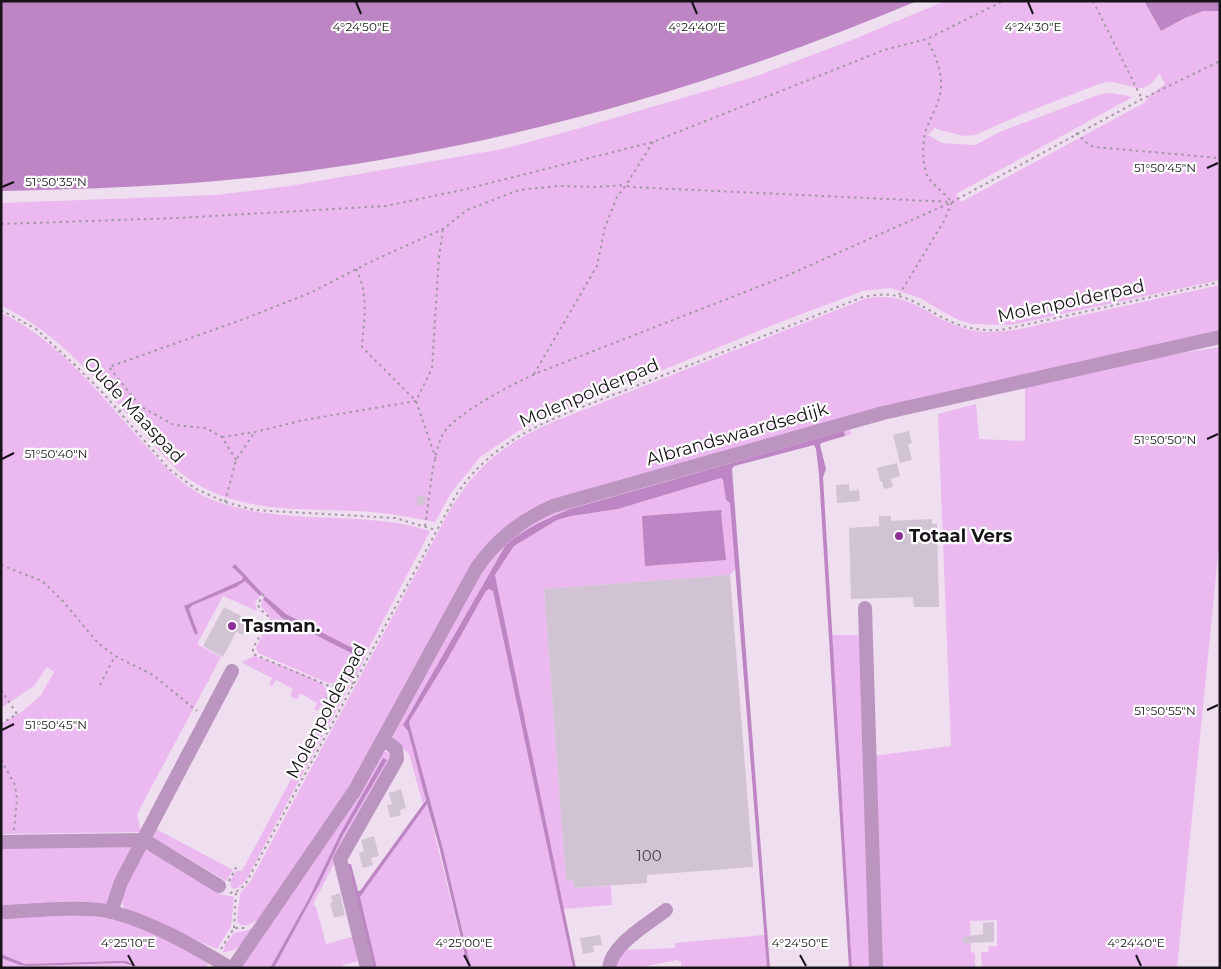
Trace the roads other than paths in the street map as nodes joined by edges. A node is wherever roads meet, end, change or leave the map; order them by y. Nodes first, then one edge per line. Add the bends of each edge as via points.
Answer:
1 (1220, 337) edge
2 (864, 608) dead end
3 (232, 671) dead end
4 (383, 739) junction
5 (144, 840) junction
6 (7, 842) edge
7 (226, 888) road end
8 (666, 910) dead end
9 (1, 912) edge
10 (111, 912) junction
11 (366, 964) dead end
12 (231, 968) edge
13 (609, 968) edge
14 (876, 968) edge

1 - 4 street, Albrandswaardsedijk via 883,413 540,512 508,532 484,558
2 - 14 street
3 - 5 street
4 - 11 street via 396,749 397,759 340,859
4 - 12 street, Albrandswaardsedijk via 355,790
5 - 6 street
5 - 7 street
5 - 10 street via 121,882
8 - 13 street via 620,946
9 - 10 street, Albrandswaardsedijk
10 - 12 street, Albrandswaardsedijk via 167,933

